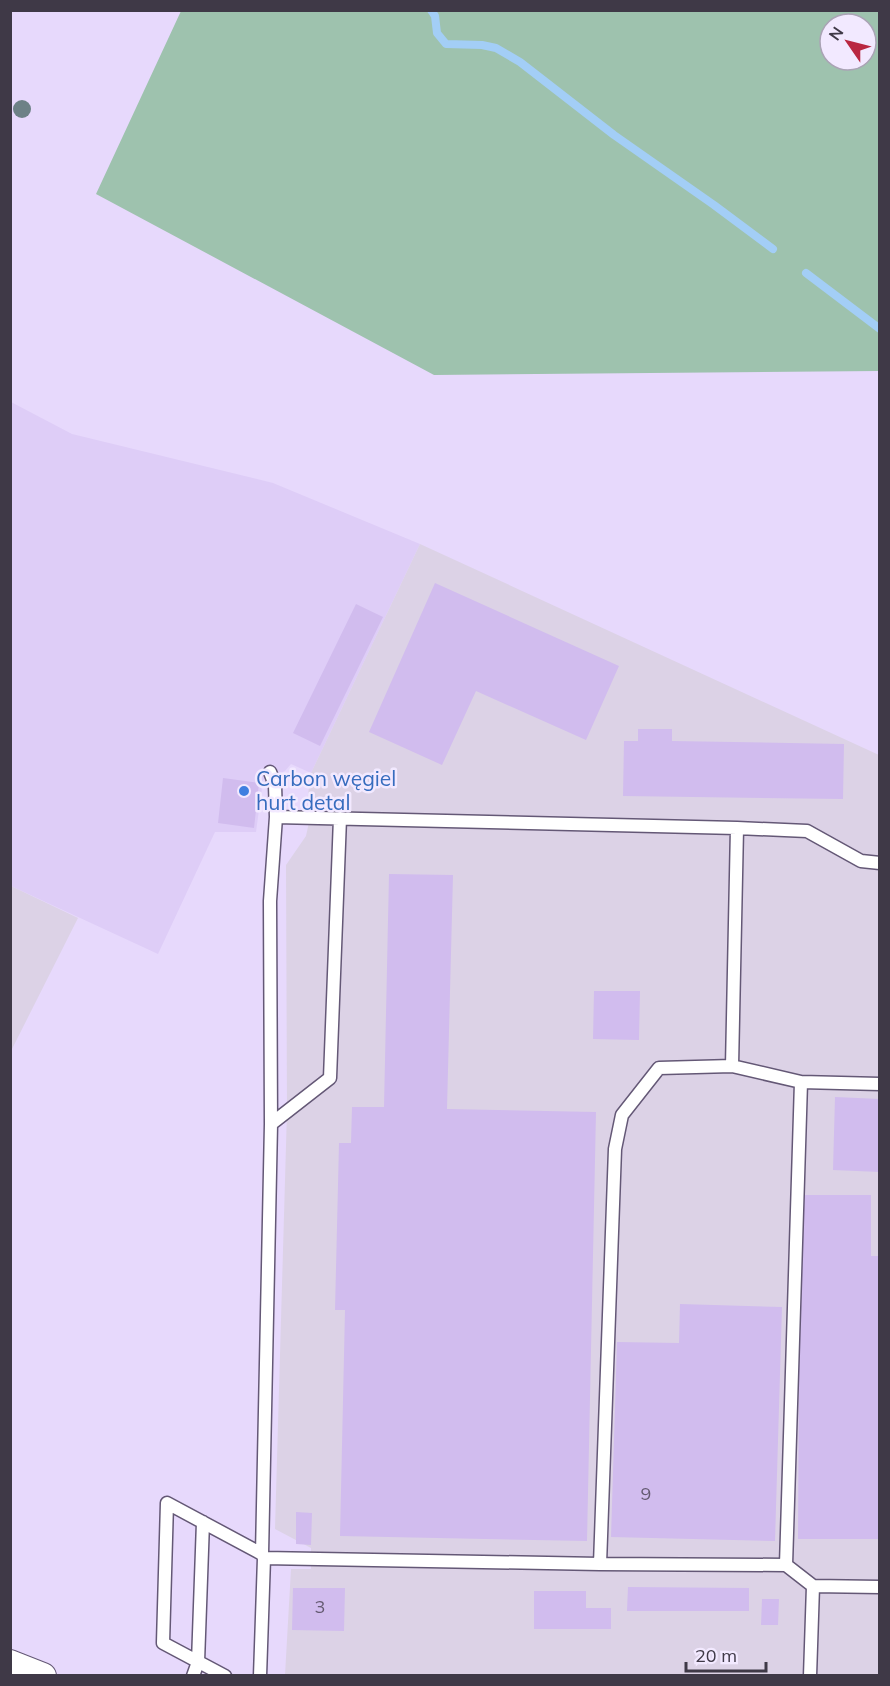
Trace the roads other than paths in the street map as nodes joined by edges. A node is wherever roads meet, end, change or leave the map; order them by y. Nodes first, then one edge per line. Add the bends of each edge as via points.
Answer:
1 (270, 772) dead end
2 (276, 817) junction
3 (340, 818) junction
4 (737, 828) junction
5 (879, 863) edge
6 (732, 1066) junction
7 (801, 1082) junction
8 (879, 1084) edge
9 (271, 1124) junction
10 (203, 1522) junction
11 (263, 1556) junction
12 (600, 1564) junction
13 (786, 1565) junction
14 (813, 1587) junction
15 (879, 1587) edge
16 (198, 1662) junction
17 (10, 1663) edge
18 (43, 1676) edge
19 (193, 1676) edge
20 (225, 1676) edge
21 (260, 1676) edge
22 (810, 1676) edge

1 - 2 lane via 275,785
2 - 3 lane
2 - 9 lane via 270,901
3 - 4 lane
3 - 9 lane via 330,1078
4 - 5 lane via 807,831 861,861
4 - 6 lane
6 - 7 lane
6 - 12 lane via 659,1068 622,1115 615,1149
7 - 8 lane
7 - 13 lane
9 - 11 lane
10 - 11 lane
10 - 16 lane
10 - 16 lane via 167,1503 163,1643
11 - 12 lane
11 - 21 lane
12 - 13 lane
13 - 14 lane
14 - 15 lane
14 - 22 lane
16 - 19 lane
16 - 20 lane
17 - 18 street

